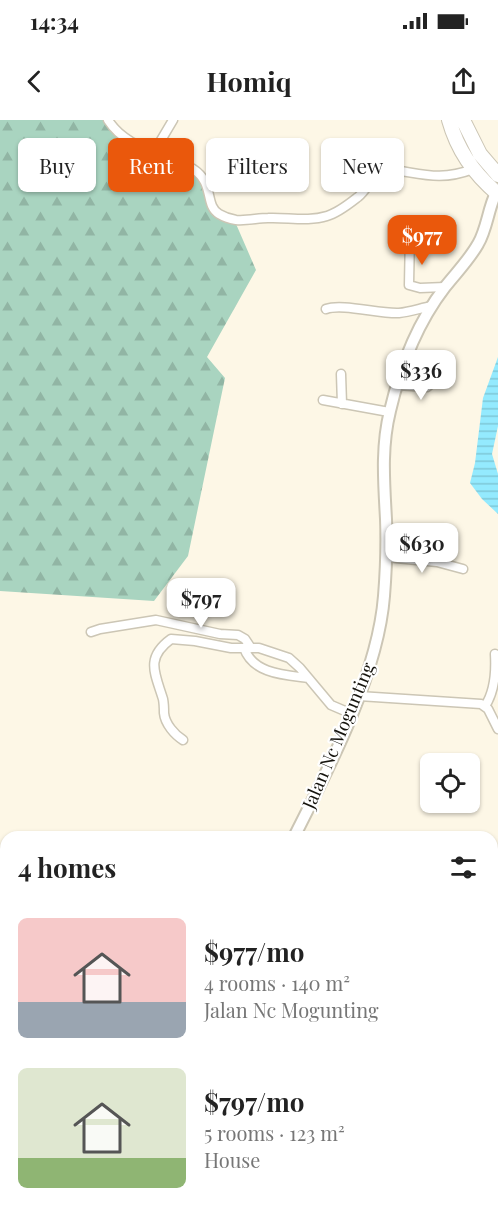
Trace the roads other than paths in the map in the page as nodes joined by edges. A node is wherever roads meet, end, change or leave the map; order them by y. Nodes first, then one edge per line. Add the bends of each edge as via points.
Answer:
1 (108, 120) edge
2 (173, 120) edge
3 (449, 120) edge
4 (463, 120) edge
5 (124, 138) edge
6 (162, 138) edge
7 (479, 165) junction
8 (498, 167) edge
9 (194, 170) edge
10 (498, 175) edge
11 (497, 194) edge
12 (410, 233) dead end
13 (445, 287) junction
14 (432, 306) junction
15 (326, 309) dead end
16 (405, 362) junction
17 (341, 374) dead end
18 (397, 386) junction
19 (323, 400) dead end
20 (342, 404) junction
21 (389, 412) junction
22 (386, 557) junction
23 (463, 569) dead end
24 (91, 632) dead end
25 (248, 648) junction
26 (495, 654) dead end
27 (308, 678) junction
28 (359, 696) junction
29 (485, 706) junction
30 (352, 714) junction
31 (498, 729) edge
32 (183, 740) dead end
33 (297, 831) edge

1 - 5 street
2 - 6 street
3 - 7 main road via 461,151
4 - 7 main road
7 - 8 street
7 - 9 street via 456,176 434,177 387,169 373,178 359,196 329,216 314,219 235,220 220,214 211,206 208,185
7 - 10 main road
7 - 11 main road
11 - 13 street, Jalan Nc Mogunting via 479,242
12 - 13 street via 409,285
13 - 14 street, Jalan Nc Mogunting
14 - 15 street via 399,313
14 - 16 street, Jalan Nc Mogunting
16 - 18 street, Jalan Nc Mogunting
16 - 18 street via 434,381 427,387
17 - 20 street
18 - 21 street, Jalan Nc Mogunting
19 - 20 street
20 - 21 street
21 - 22 street, Jalan Nc Mogunting via 383,456
22 - 23 street
22 - 28 street, Jalan Nc Mogunting via 382,612
24 - 25 street via 156,620 238,635 245,639
25 - 27 street via 289,658
25 - 27 street via 250,660 263,668
25 - 32 street via 171,639 159,649 153,666 164,717
26 - 29 street via 494,683
27 - 30 street via 331,705
28 - 29 street via 475,702
28 - 30 street, Jalan Nc Mogunting
29 - 31 street
30 - 33 street, Jalan Nc Mogunting

